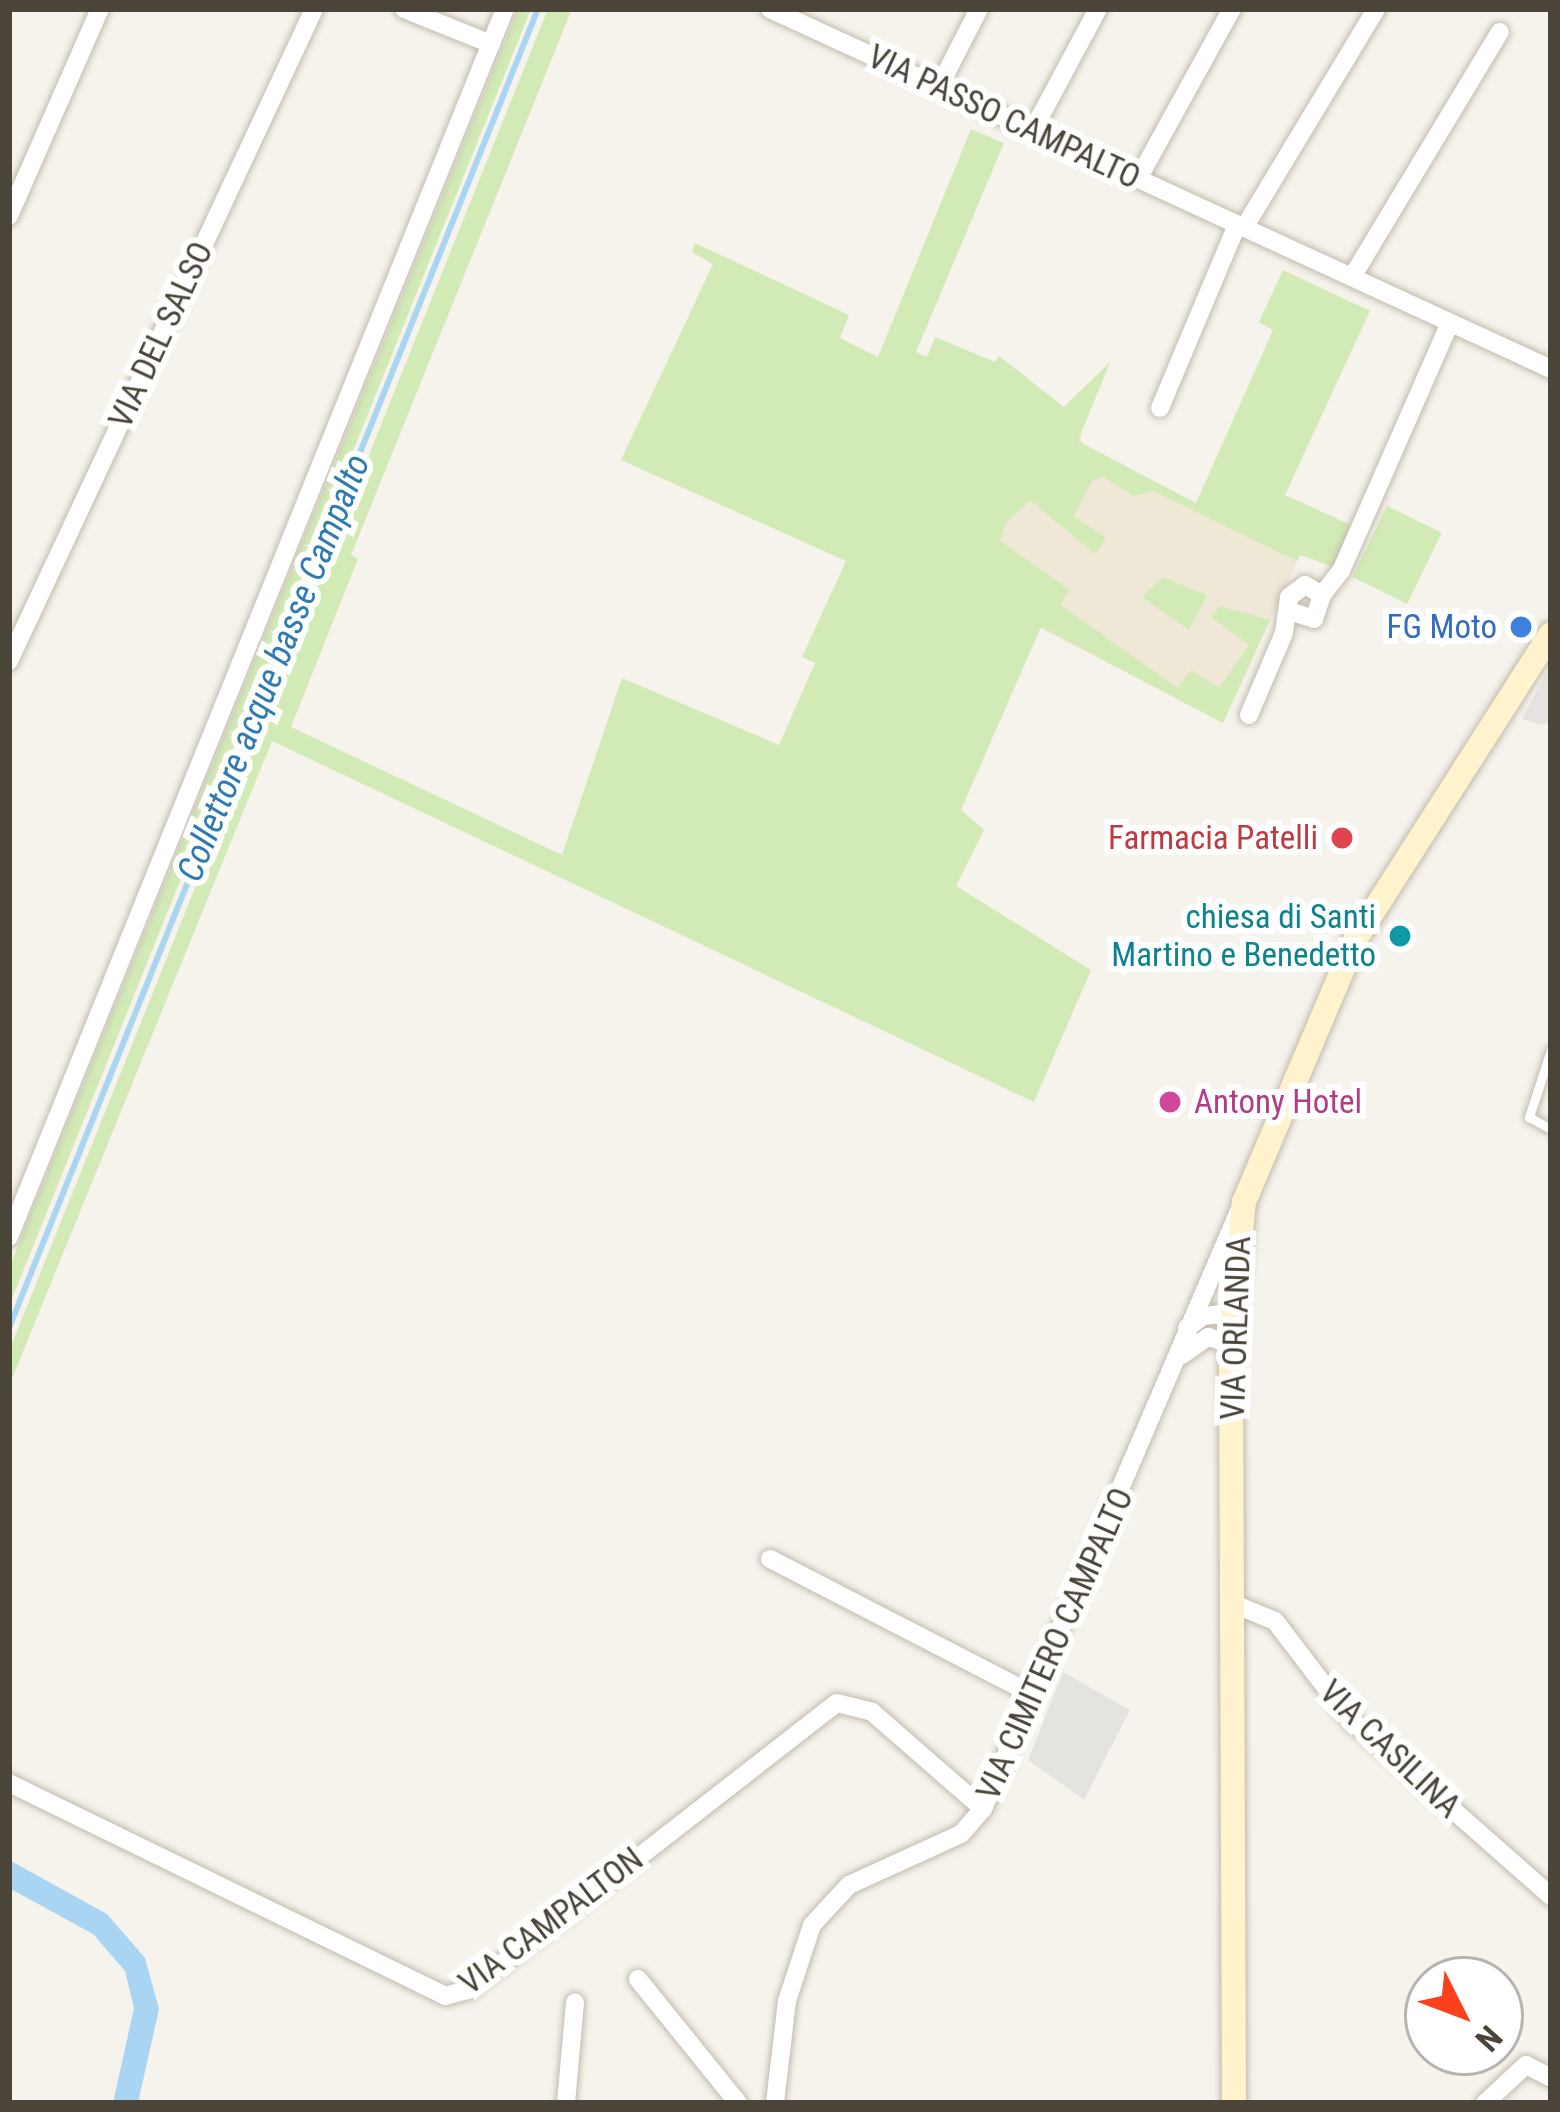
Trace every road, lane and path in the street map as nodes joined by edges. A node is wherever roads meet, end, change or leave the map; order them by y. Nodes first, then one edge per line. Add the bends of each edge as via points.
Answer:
1 (100, 9) edge
2 (314, 9) edge
3 (404, 9) edge
4 (505, 9) edge
5 (770, 9) edge
6 (979, 9) edge
7 (1098, 9) edge
8 (1232, 9) edge
9 (1376, 9) edge
10 (1500, 32) dead end
11 (491, 44) junction
12 (939, 87) junction
13 (1033, 130) junction
14 (1138, 179) junction
15 (9, 217) edge
16 (1241, 226) junction
17 (1352, 278) junction
18 (1450, 322) junction
19 (1551, 369) edge
20 (1160, 409) dead end
21 (1551, 634) edge
22 (9, 661) edge
23 (1249, 715) dead end
24 (1551, 1050) edge
25 (1551, 1129) edge
26 (1244, 1202) junction
27 (9, 1237) edge
28 (1232, 1313) junction
29 (1187, 1328) junction
30 (1231, 1344) junction
31 (1168, 1380) junction
32 (770, 1559) dead end
33 (1234, 1604) junction
34 (1034, 1695) junction
35 (9, 1783) edge
36 (983, 1809) junction
37 (1551, 1896) edge
38 (638, 1979) dead end
39 (575, 2002) dead end
40 (1551, 2078) edge
41 (566, 2103) edge
42 (738, 2103) edge
43 (775, 2103) edge
44 (1234, 2103) edge
45 (1485, 2103) edge

1 - 15 street
2 - 22 street, VIA DEL SALSO
3 - 11 street
4 - 11 street
5 - 12 street, VIA PASSO CAMPALTO
6 - 12 street
7 - 13 street
8 - 14 street
9 - 16 street
10 - 17 street
11 - 27 street
12 - 13 street, VIA PASSO CAMPALTO
13 - 14 street, VIA PASSO CAMPALTO
14 - 16 street, VIA PASSO CAMPALTO
16 - 17 street, VIA PASSO CAMPALTO
16 - 20 street
17 - 18 street, VIA PASSO CAMPALTO
18 - 19 street, VIA PASSO CAMPALTO
18 - 23 street via 1341,571 1314,619 1290,611
21 - 26 main road, VIA ORLANDA via 1355,940
24 - 25 lane via 1529,1117
26 - 28 main road, VIA ORLANDA
26 - 29 street, VIA CIMITERO CAMPALTO
28 - 29 street via 1203,1316
28 - 30 main road, VIA ORLANDA
29 - 31 street, VIA CIMITERO CAMPALTO
30 - 31 street, VIA CIMITERO CAMPALTO via 1195,1341
30 - 33 main road, VIA ORLANDA
31 - 34 street, VIA CIMITERO CAMPALTO
32 - 34 street
33 - 37 street, VIA CASILINA via 1275,1621 1350,1719
33 - 44 main road, VIA ORLANDA
34 - 36 street, VIA CIMITERO CAMPALTO
35 - 36 street, VIA CAMPALTON via 445,1996 467,1990 837,1703 872,1712
36 - 43 street, VIA CIMITERO CAMPALTO via 961,1834 849,1885 821,1910 788,2001
38 - 42 street
39 - 41 street
40 - 45 street via 1526,2065

